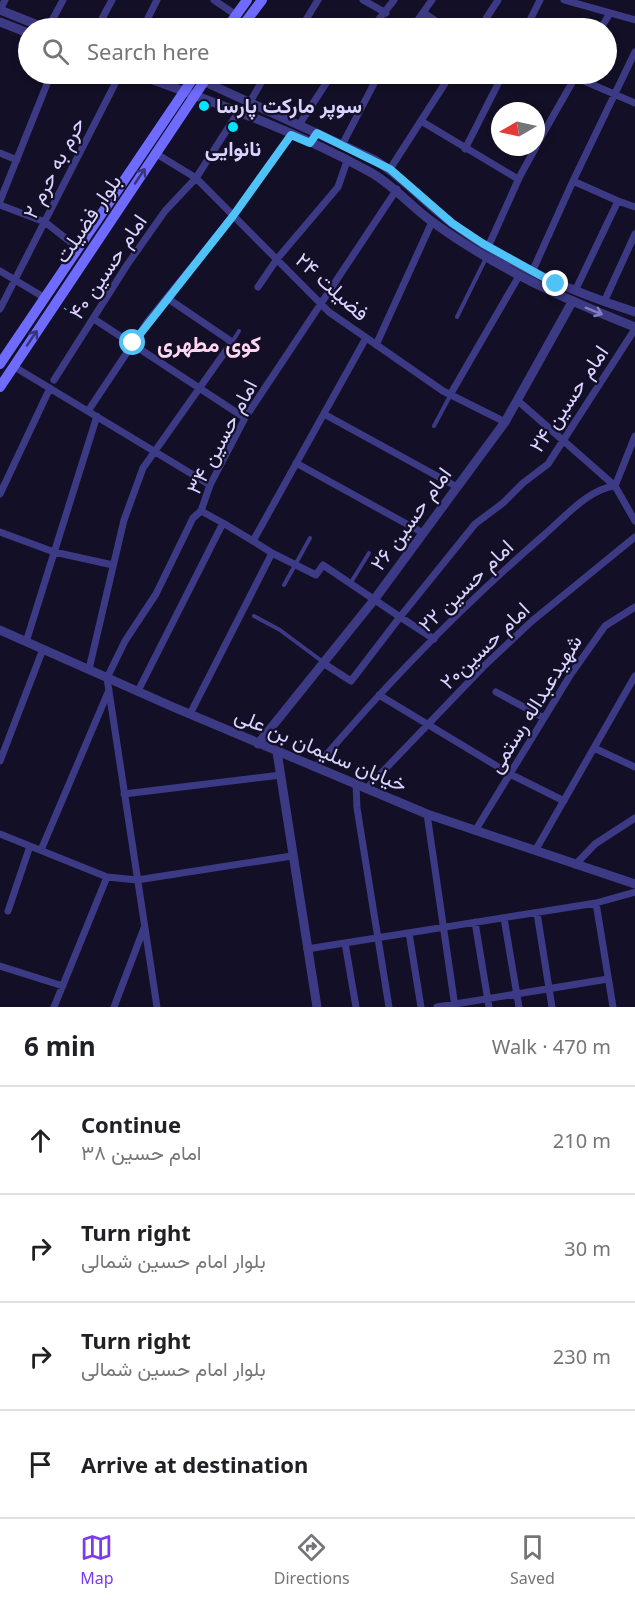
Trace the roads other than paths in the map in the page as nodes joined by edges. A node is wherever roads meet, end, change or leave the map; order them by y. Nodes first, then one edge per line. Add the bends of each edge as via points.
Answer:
1 (5, 0) edge
2 (63, 0) edge
3 (112, 0) edge
4 (157, 0) edge
5 (214, 0) edge
6 (247, 0) edge
7 (262, 0) edge
8 (318, 0) edge
9 (363, 0) edge
10 (394, 0) edge
11 (432, 0) edge
12 (498, 0) edge
13 (540, 0) edge
14 (564, 0) edge
15 (0, 10) edge
16 (386, 13) junction
17 (424, 13) junction
18 (610, 13) junction
19 (236, 15) junction
20 (21, 18) edge
21 (53, 18) edge
22 (102, 18) edge
23 (148, 18) edge
24 (234, 18) edge
25 (248, 18) edge
26 (307, 18) edge
27 (381, 18) edge
28 (420, 18) edge
29 (431, 18) edge
30 (486, 18) edge
31 (531, 18) edge
32 (607, 18) edge
33 (635, 20) edge
34 (1, 25) edge
35 (18, 30) edge
36 (635, 52) edge
37 (47, 84) edge
38 (115, 84) edge
39 (164, 84) edge
40 (195, 84) edge
41 (215, 84) edge
42 (260, 84) edge
43 (326, 84) edge
44 (374, 84) edge
45 (445, 84) edge
46 (498, 84) edge
47 (569, 84) edge
48 (593, 84) edge
49 (189, 93) junction
50 (615, 94) junction
51 (250, 102) junction
52 (635, 103) edge
53 (239, 111) junction
54 (421, 122) junction
55 (299, 125) junction
56 (545, 130) edge
57 (317, 133) junction
58 (291, 135) junction
59 (310, 143) junction
60 (342, 145) junction
61 (465, 149) junction
62 (0, 153) edge
63 (155, 153) junction
64 (531, 156) edge
65 (16, 160) junction
66 (347, 160) junction
67 (390, 169) junction
68 (196, 178) junction
69 (518, 179) junction
70 (573, 181) junction
71 (397, 189) junction
72 (618, 201) junction
73 (0, 203) edge
74 (635, 207) edge
75 (233, 216) junction
76 (45, 222) junction
77 (432, 222) junction
78 (99, 226) junction
79 (635, 234) edge
80 (488, 247) junction
81 (78, 248) junction
82 (487, 257) junction
83 (277, 259) junction
84 (0, 272) edge
85 (532, 272) junction
86 (519, 276) junction
87 (15, 280) junction
88 (258, 287) dead end
89 (575, 291) junction
90 (45, 298) junction
91 (167, 298) junction
92 (572, 302) junction
93 (604, 302) junction
94 (324, 304) junction
95 (0, 309) edge
96 (635, 312) edge
97 (457, 317) dead end
98 (94, 319) junction
99 (635, 328) edge
100 (239, 331) dead end
101 (366, 338) junction
102 (232, 342) junction
103 (133, 343) junction
104 (376, 345) junction
105 (0, 364) edge
106 (14, 366) junction
107 (54, 380) dead end
108 (0, 387) edge
109 (199, 387) junction
110 (50, 388) junction
111 (450, 395) junction
112 (517, 400) junction
113 (88, 411) junction
114 (324, 414) junction
115 (97, 416) junction
116 (245, 418) junction
117 (505, 422) junction
118 (434, 426) dead end
119 (635, 436) edge
120 (564, 441) junction
121 (153, 451) junction
122 (296, 463) junction
123 (210, 485) junction
124 (615, 486) junction
125 (457, 487) junction
126 (0, 494) edge
127 (201, 511) junction
128 (635, 521) edge
129 (223, 523) junction
130 (0, 531) edge
131 (423, 533) junction
132 (635, 537) edge
133 (310, 538) dead end
134 (253, 541) junction
135 (54, 552) junction
136 (272, 552) junction
137 (369, 553) dead end
138 (293, 564) junction
139 (113, 565) junction
140 (284, 585) dead end
141 (350, 585) junction
142 (374, 600) junction
143 (635, 607) edge
144 (254, 616) dead end
145 (400, 616) junction
146 (0, 630) edge
147 (434, 639) junction
148 (26, 642) junction
149 (43, 649) junction
150 (323, 663) junction
151 (89, 669) junction
152 (107, 678) junction
153 (634, 679) edge
154 (109, 690) junction
155 (138, 691) junction
156 (496, 692) dead end
157 (379, 695) junction
158 (190, 714) junction
159 (544, 718) junction
160 (428, 725) junction
161 (258, 744) junction
162 (594, 748) junction
163 (277, 752) junction
164 (0, 761) edge
165 (316, 767) junction
166 (635, 767) edge
167 (510, 774) junction
168 (281, 775) junction
169 (356, 784) junction
170 (367, 788) junction
171 (124, 794) junction
172 (564, 801) junction
173 (427, 814) junction
174 (635, 818) edge
175 (475, 831) junction
176 (0, 834) edge
177 (30, 846) junction
178 (41, 850) junction
179 (535, 851) junction
180 (292, 856) junction
181 (575, 865) junction
182 (107, 877) junction
183 (137, 880) junction
184 (635, 884) edge
185 (635, 892) edge
186 (596, 903) junction
187 (8, 911) dead end
188 (537, 913) junction
189 (504, 918) junction
190 (475, 922) junction
191 (144, 926) junction
192 (444, 927) junction
193 (409, 933) junction
194 (378, 938) junction
195 (345, 943) junction
196 (307, 949) junction
197 (0, 966) edge
198 (608, 979) junction
199 (63, 986) junction
200 (549, 989) junction
201 (516, 994) junction
202 (488, 1003) edge
203 (455, 1006) edge
204 (54, 1007) edge
205 (114, 1007) edge
206 (157, 1007) edge
207 (316, 1007) edge
208 (356, 1007) edge
209 (389, 1007) edge
210 (421, 1007) edge
211 (437, 1007) edge
212 (519, 1007) edge
213 (552, 1007) edge
214 (613, 1007) edge

1 - 15 street
2 - 21 street
3 - 22 street
4 - 23 street
5 - 19 street
6 - 19 main road
7 - 25 main road
8 - 26 street
9 - 16 street
10 - 16 street
11 - 17 street
12 - 30 street
13 - 31 street
14 - 18 street
15 - 20 street
16 - 27 street
17 - 28 street
17 - 29 street
18 - 32 street
18 - 33 street
19 - 24 main road
34 - 35 street
36 - 50 street
37 - 65 street
38 - 76 street, حرم به حرم ۲
39 - 49 street
40 - 49 main road, بلوار فضیلت
41 - 51 street
42 - 51 street
43 - 55 street
44 - 60 street
45 - 54 street
46 - 61 street
47 - 56 street
48 - 50 street
49 - 53 street
49 - 63 main road, بلوار فضیلت
49 - 78 main road, بلوار فضیلت
50 - 52 street
50 - 70 street
51 - 55 street
53 - 58 street
53 - 68 street, امام حسین ۴۰
54 - 61 street
54 - 67 street
55 - 57 street
57 - 59 street
57 - 60 street
58 - 59 street
58 - 75 street
59 - 66 street
60 - 67 street
61 - 69 street
62 - 65 street
63 - 68 street, فضیلت ۲۴
78 -> 63 main road, بلوار فضیلت
64 - 69 street
65 - 73 street
66 - 71 street
66 - 83 street via 338,187
67 - 80 street via 452,223
68 - 75 street, فضیلت ۲۴
68 - 98 street, امام حسین ۴۰ via 165,212
69 - 80 street
70 - 72 street
70 - 85 street
71 - 77 street
71 - 94 street, امام حسین ۳۴
72 - 74 street
72 - 89 street
73 - 76 street
75 - 83 street, فضیلت ۲۴
75 - 91 street
76 - 81 street
76 - 87 street, حرم به حرم ۲
77 - 82 street
77 - 104 street
78 - 81 main road, بلوار فضیلت
106 -> 78 main road, بلوار فضیلت
79 - 93 street
80 - 85 street
81 - 90 main road, بلوار فضیلت
82 - 86 street
82 - 97 lane
83 - 88 street
83 - 94 street, فضیلت ۲۴
84 - 87 street
85 - 89 street
86 - 92 street
86 - 111 street
87 - 90 street
87 - 95 street, حرم به حرم ۲
89 - 93 street
90 - 105 main road, بلوار فضیلت
91 - 102 street
91 - 103 street
92 -> 99 street
92 - 112 street, امام حسین ۲۶
93 - 96 street
94 - 101 street, فضیلت ۲۴ via 329,312
94 - 116 street, امام حسین ۳۴
98 - 103 street
98 - 107 street, امام حسین ۴۰
99 - 120 street, امام حسین ۲۴
100 - 102 lane
101 - 104 street, فضیلت ۲۴
101 - 114 street
102 - 109 street
103 - 109 street
103 - 113 street
104 - 111 street, فضیلت ۲۴
106 - 108 main road, بلوار فضیلت
106 - 110 street
109 - 116 street
109 - 121 street
110 - 113 street
110 - 126 street
111 - 117 street, فضیلت ۲۴
111 - 118 lane
112 - 117 street, امام حسین ۲۶
112 - 120 street
113 - 115 street
114 - 122 street
114 - 125 street
115 - 121 street
115 - 135 street
116 - 123 street, امام حسین ۳۴
117 - 125 street, امام حسین ۲۶
119 - 124 street
120 - 124 street
120 - 145 street, امام حسین ۲۴ via 548,464 475,524
121 - 123 street
121 - 139 street via 124,520
122 - 131 street
122 - 134 street
123 - 127 street, امام حسین ۳۴
124 - 128 street
124 - 147 street, امام حسین ۲۲ via 585,500 477,594
125 - 131 street, امام حسین ۲۶
127 - 129 street
127 - 152 street, امام حسین ۳۴ via 193,518 156,594 125,641
129 - 134 street
129 - 155 street
130 - 135 street
131 - 142 street, امام حسین ۲۶
132 - 160 street, امام حسین۲۰ via 532,621
133 - 138 lane
134 - 136 street
135 - 139 street
135 - 148 street
136 - 138 street
136 - 158 street
137 - 141 lane
138 - 140 lane
138 - 141 street via 315,575 323,566
139 - 151 street
141 - 142 street
142 - 145 street
142 - 150 street, امام حسین ۲۶
143 - 159 street, شهیدعبداله رستمی via 605,626
144 - 150 lane via 280,630
145 - 147 street
145 - 150 street, امام حسین ۲۴ via 351,681
146 - 148 street, خیابان سلیمان بن علی
147 - 157 street, امام حسین ۲۲
148 - 149 street, خیابان سلیمان بن علی
149 - 151 street, خیابان سلیمان بن علی
149 - 164 street
150 - 161 street, امام حسین ۲۶
151 - 152 street, خیابان سلیمان بن علی
152 - 154 street
152 - 155 street, خیابان سلیمان بن علی
153 - 162 street
154 - 171 street
154 - 178 street
155 - 158 street, خیابان سلیمان بن علی
156 - 159 street
157 - 160 street
157 - 165 street, امام حسین ۲۲
158 - 161 street, خیابان سلیمان بن علی
159 - 167 street, شهیدعبداله رستمی
160 - 167 street
160 - 170 street, امام حسین۲۰
161 - 163 street, خیابان سلیمان بن علی
162 - 166 street
162 - 172 street
163 - 165 street, خیابان سلیمان بن علی
163 - 168 street
165 - 169 street, خیابان سلیمان بن علی
167 - 172 street
167 - 175 street, شهیدعبداله رستمی
168 - 171 street
168 - 180 street
169 - 170 street, خیابان سلیمان بن علی
169 - 194 street
170 - 173 street, خیابان سلیمان بن علی
171 - 183 street
172 - 179 street
173 - 175 street, خیابان سلیمان بن علی
173 - 192 street
174 - 181 street via 595,844
175 - 179 street, خیابان سلیمان بن علی
176 - 177 street
177 - 178 street
177 - 187 street
178 - 182 street
179 - 181 street, خیابان سلیمان بن علی
180 - 183 street
180 - 196 street
181 - 184 street, خیابان سلیمان بن علی
182 - 183 street
182 - 199 street
183 - 191 street
185 - 186 street
186 - 188 street
186 - 198 street
188 - 189 street
188 - 200 street
189 - 190 street
189 - 201 street
190 - 192 street
190 - 202 street
191 - 205 street
191 - 206 street
192 - 193 street
192 - 203 street
193 - 194 street
193 - 210 street
194 - 195 street
194 - 209 street
195 - 196 street
195 - 208 street
196 - 207 street
197 - 199 street
198 - 200 street
198 - 214 street
199 - 204 street
200 - 201 street
200 - 213 street
201 - 202 street
201 - 212 street
202 - 203 street
203 - 211 street

